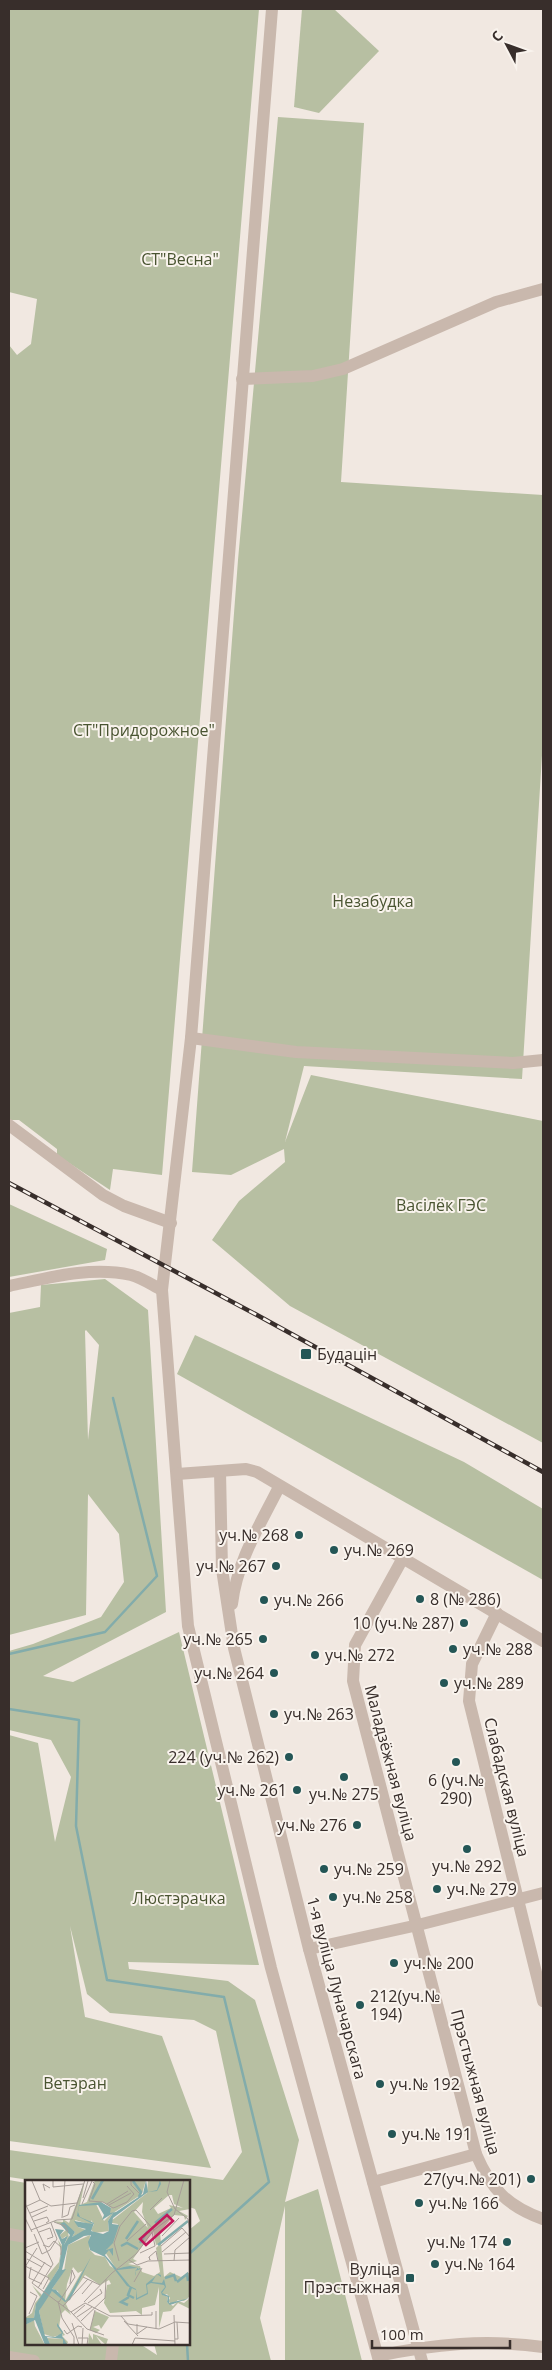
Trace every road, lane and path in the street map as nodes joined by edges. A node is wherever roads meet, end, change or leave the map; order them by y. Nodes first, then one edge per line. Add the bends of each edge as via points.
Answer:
1 (272, 9) edge
2 (543, 290) edge
3 (242, 379) junction
4 (192, 1038) junction
5 (543, 1060) edge
6 (9, 1125) edge
7 (171, 1224) junction
8 (9, 1286) edge
9 (162, 1290) junction
10 (220, 1471) junction
11 (177, 1474) junction
12 (279, 1486) junction
13 (403, 1558) junction
14 (497, 1613) junction
15 (230, 1621) junction
16 (543, 1641) edge
17 (543, 1893) edge
18 (519, 1899) junction
19 (418, 1925) junction
20 (309, 1949) junction
21 (543, 2001) edge
22 (476, 2154) junction
23 (373, 2182) junction
24 (543, 2218) edge
25 (9, 2234) edge
26 (25, 2237) edge
27 (113, 2345) edge
28 (418, 2348) junction
29 (543, 2348) edge
30 (9, 2357) edge
31 (378, 2359) edge
32 (34, 2361) edge
33 (111, 2361) edge
34 (422, 2361) edge

1 - 3 street
2 - 3 street via 496,302 342,369 313,376
3 - 4 street
4 - 5 street via 296,1052 513,1063
4 - 7 street
6 - 7 street via 103,1195
7 - 9 street
8 - 9 street via 100,1271 132,1276
9 - 11 street
10 - 11 street
10 - 12 street via 252,1470
10 - 15 street via 222,1569
11 - 31 street via 188,1626 272,1968
12 - 13 street
12 - 15 street via 242,1560 234,1585
13 - 14 street
13 - 19 street, Маладзёжная вуліца via 355,1645 353,1681
14 - 16 street
14 - 18 street, Слабадская вуліца via 472,1664 469,1701
15 - 20 street, 1-я вуліца Луначарскага
17 - 18 street
18 - 19 street
18 - 21 street, Слабадская вуліца
19 - 20 street
19 - 22 street, Прэстыжная вуліца
20 - 23 street, 1-я вуліца Луначарскага
22 - 23 street
22 - 24 street, Прэстыжная вуліца via 496,2190 519,2209
23 - 28 street, 1-я вуліца Луначарскага
25 - 26 street
27 - 33 street
28 - 29 street via 507,2342
28 - 31 street
28 - 34 street, 1-я вуліца Луначарскага
30 - 32 street

